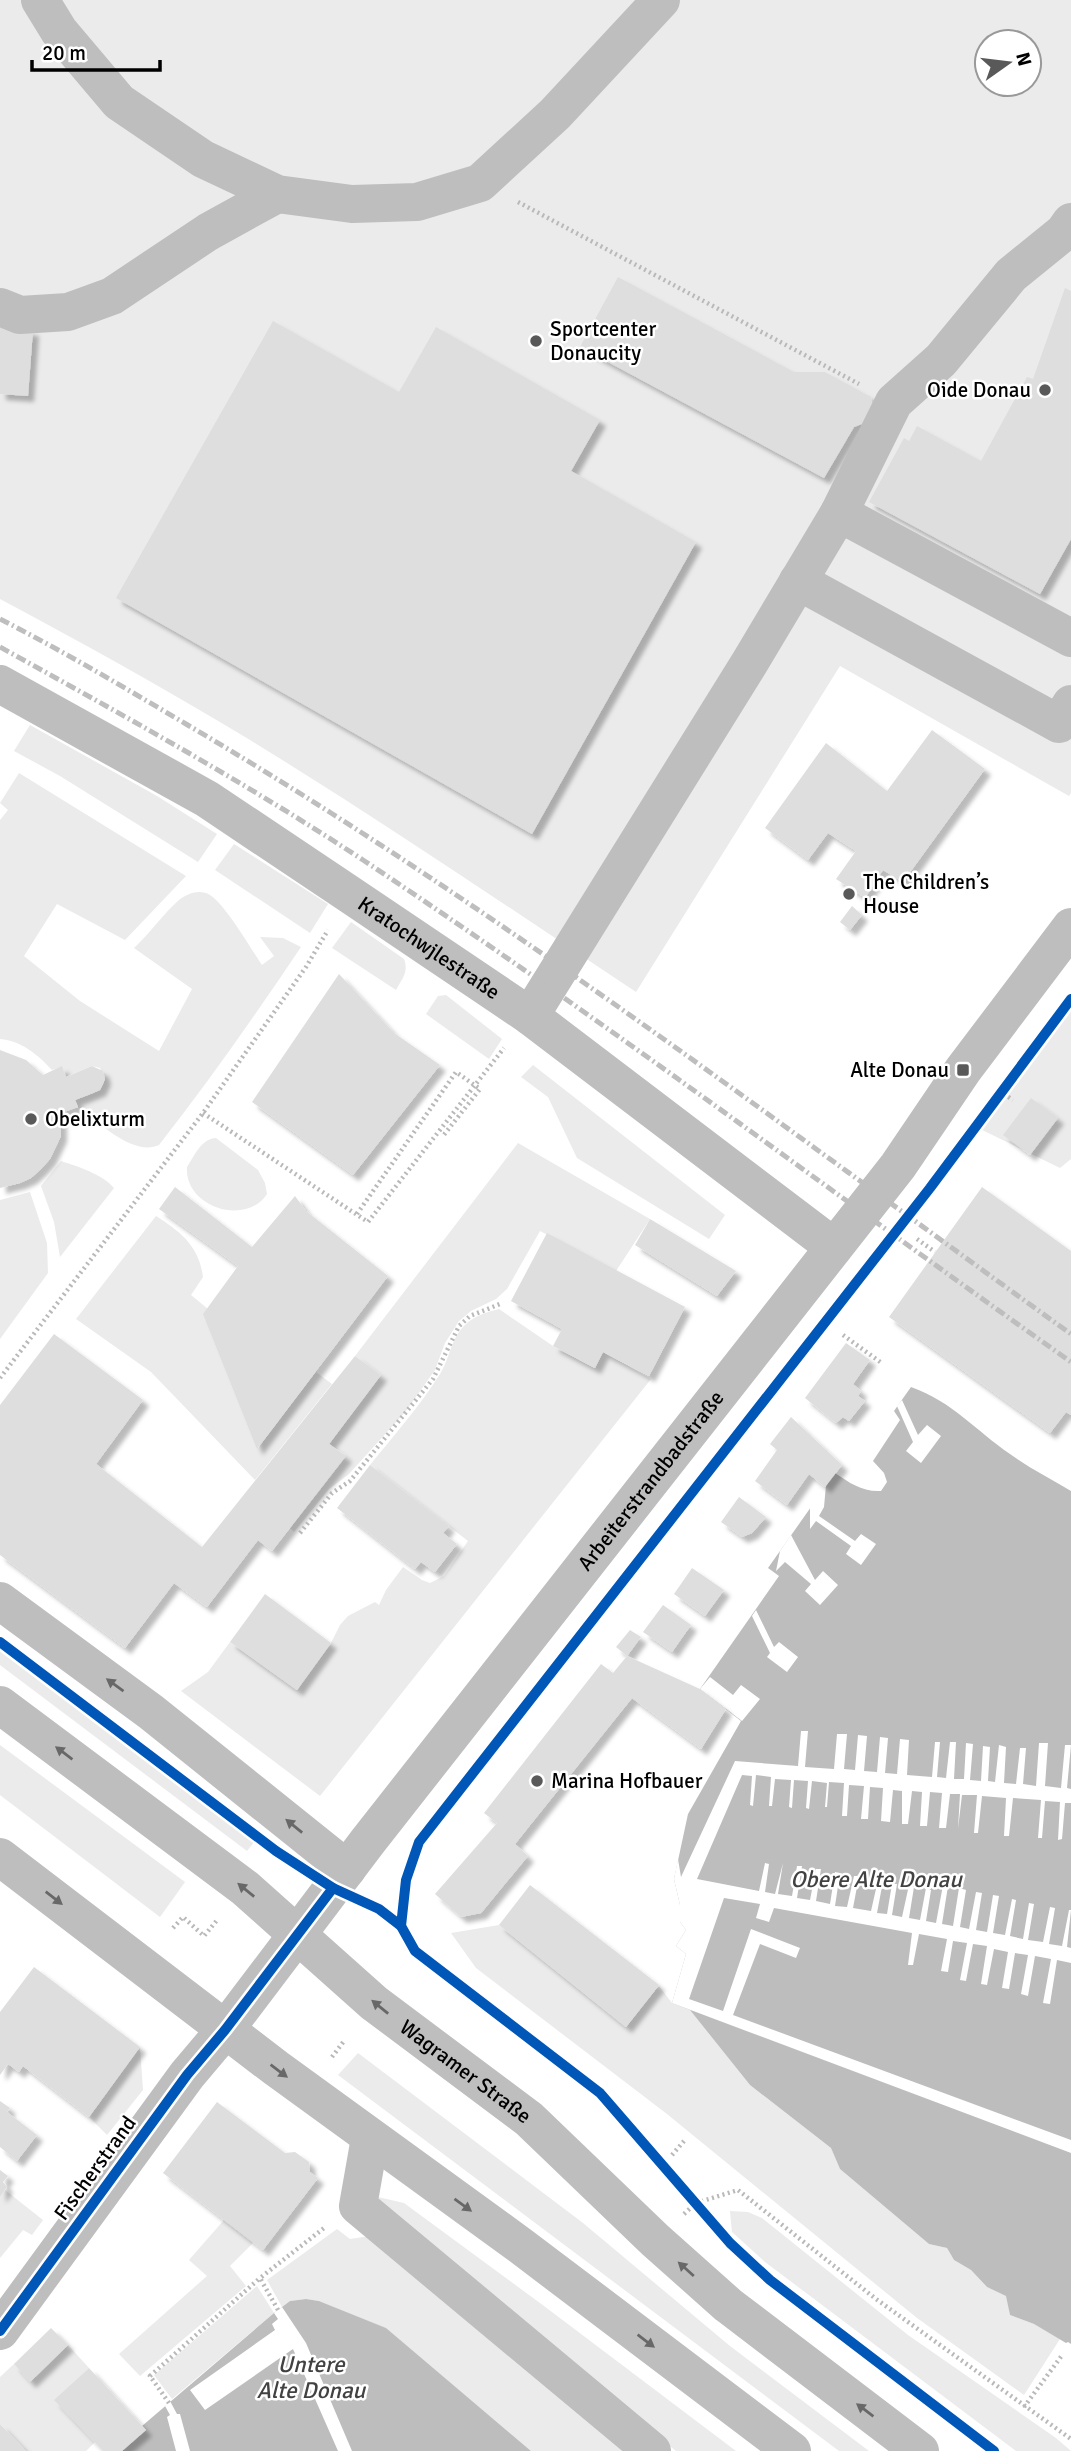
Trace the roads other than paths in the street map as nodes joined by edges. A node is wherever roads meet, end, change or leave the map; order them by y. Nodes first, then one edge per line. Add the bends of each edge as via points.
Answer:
1 (40, 0) edge
2 (661, 0) edge
3 (277, 194) junction
4 (1071, 222) edge
5 (0, 307) edge
6 (839, 513) junction
7 (798, 581) junction
8 (1071, 638) edge
9 (0, 684) edge
10 (1071, 704) edge
11 (1068, 944) edge
12 (530, 1016) junction
13 (834, 1247) junction
14 (0, 1601) edge
15 (0, 1705) edge
16 (0, 1857) edge
17 (347, 1869) junction
18 (298, 1934) junction
19 (225, 2030) junction
20 (370, 2138) junction
21 (0, 2331) edge
22 (645, 2448) edge
23 (792, 2451) edge
24 (920, 2451) edge

1 - 3 main road via 59,31 119,102 203,159
2 - 3 main road via 555,114 480,183 417,202 352,204
3 - 5 main road via 208,232 112,296 68,312 20,315
4 - 6 main road via 1011,275 941,360 894,402
6 - 7 main road
6 - 8 main road
7 - 10 main road via 1059,724
7 - 12 main road
9 - 12 main road, Kratochwjlestraße via 207,799
11 - 13 main road, Arbeiterstrandbadstraße via 963,1070 898,1166
12 - 13 main road, Kratochwjlestraße
13 - 17 main road, Arbeiterstrandbadstraße
17 -> 14 main road via 151,1712
18 -> 15 main road, Wagramer Straße via 245,1888
16 -> 19 main road
17 - 18 main road, Arbeiterstrandbadstraße
18 - 19 main road, Arbeiterstrandbadstraße
24 -> 18 main road, Wagramer Straße via 728,2305 529,2119 374,2003
19 -> 20 main road
19 - 21 main road, Fischerstrand
20 - 22 main road via 358,2206
20 -> 23 main road

